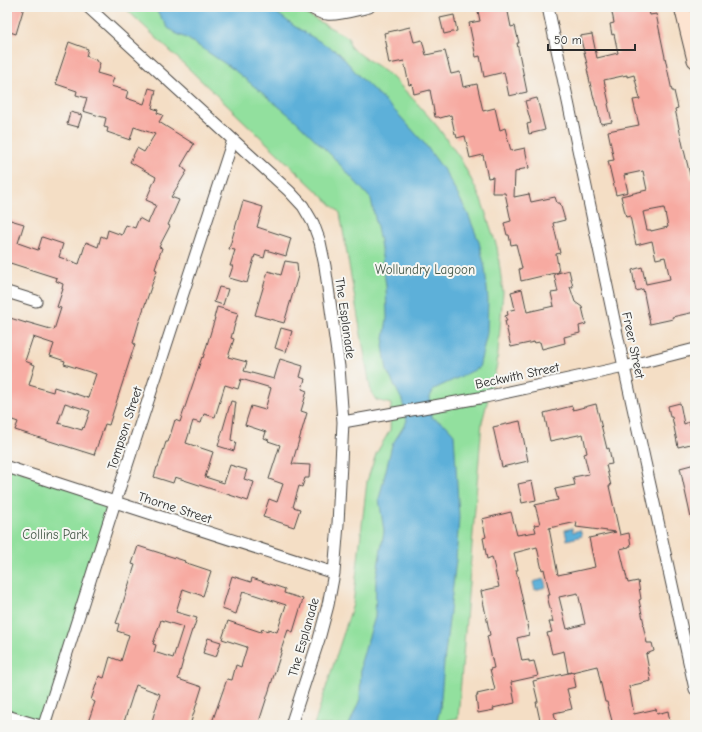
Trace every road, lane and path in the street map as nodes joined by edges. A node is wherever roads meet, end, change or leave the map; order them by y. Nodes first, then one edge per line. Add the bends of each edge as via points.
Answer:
1 (88, 7) edge
2 (309, 7) edge
3 (369, 7) edge
4 (548, 7) edge
5 (682, 7) edge
6 (695, 60) edge
7 (233, 140) junction
8 (7, 292) edge
9 (36, 302) dead end
10 (695, 349) edge
11 (624, 366) junction
12 (343, 422) junction
13 (7, 467) edge
14 (114, 502) junction
15 (334, 573) junction
16 (695, 689) edge
17 (7, 716) edge
18 (37, 725) edge
19 (44, 725) edge
20 (292, 725) edge

1 - 7 street, The Esplanade
2 - 3 street via 327,14
4 - 11 street, Freer Street
5 - 6 main road
7 - 12 street, The Esplanade via 289,191 313,223 325,266 339,367
7 - 14 street, Tompson Street
8 - 9 street
10 - 11 street, Beckwith Street
11 - 12 street, Beckwith Street via 485,397
11 - 16 street, Freer Street
12 - 15 street, The Esplanade
13 - 14 street, Thorne Street
14 - 15 street, Thorne Street
14 - 19 street, Tompson Street
15 - 20 street, The Esplanade via 319,639
17 - 18 street

